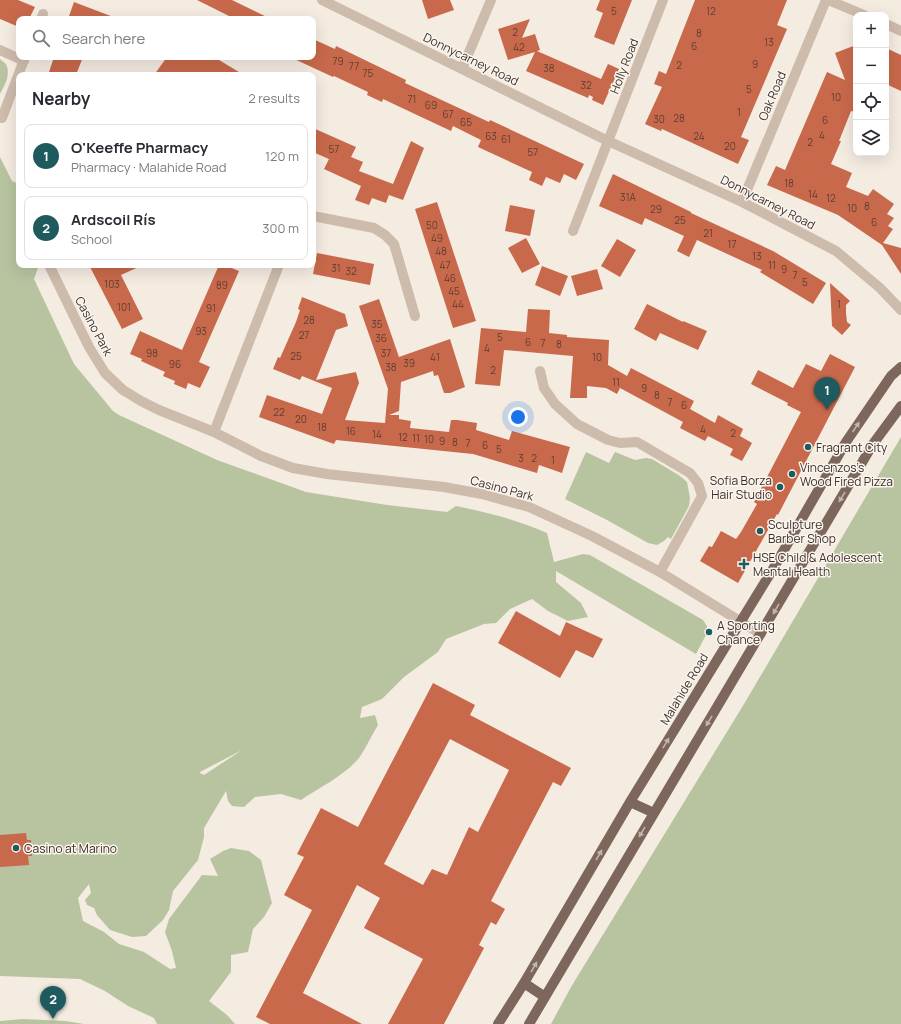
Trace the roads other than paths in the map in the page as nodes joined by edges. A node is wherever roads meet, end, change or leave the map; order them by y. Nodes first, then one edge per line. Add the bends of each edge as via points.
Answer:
1 (322, 0) edge
2 (491, 0) edge
3 (663, 0) edge
4 (827, 0) edge
5 (857, 12) edge
6 (889, 25) edge
7 (901, 31) edge
8 (0, 50) edge
9 (16, 56) edge
10 (24, 60) edge
11 (462, 69) junction
12 (19, 72) edge
13 (16, 80) edge
14 (2, 118) dead end
15 (608, 141) junction
16 (742, 202) junction
17 (316, 217) edge
18 (573, 231) dead end
19 (50, 268) edge
20 (278, 268) edge
21 (901, 310) edge
22 (415, 316) dead end
23 (901, 367) edge
24 (540, 371) dead end
25 (901, 406) edge
26 (214, 432) junction
27 (660, 572) junction
28 (740, 621) junction
29 (761, 634) junction
30 (630, 802) junction
31 (654, 813) junction
32 (524, 983) junction
33 (545, 997) junction
34 (498, 1024) edge
35 (529, 1024) edge

1 - 11 street, Donnycarney Road
2 - 11 street
3 - 15 street, Holly Road
4 - 5 street, Oak Road
4 - 16 street, Oak Road
6 - 7 street
8 - 9 street
10 - 12 street
11 - 15 street, Donnycarney Road
13 - 14 street
15 - 16 street, Donnycarney Road
15 - 18 street
16 - 21 street, Donnycarney Road via 836,251 880,288
17 - 22 street via 374,228 394,244
19 - 26 street, Casino Park via 89,347 105,373 123,390 141,401
20 - 26 street
28 -> 23 main road, Malahide Road via 773,570 846,442 891,376
24 - 27 street via 544,388 555,404 577,424 608,440 620,443 637,442 690,473 698,483 702,496
25 -> 29 main road via 873,444
26 - 27 street, Casino Park via 261,456 293,468 444,487 529,507 592,536
27 - 28 street, Casino Park
28 - 29 street, Casino Park
30 -> 28 main road, Malahide Road
29 -> 31 main road
30 - 31 main road
32 -> 30 main road, Malahide Road
31 -> 33 main road
32 - 33 main road
32 - 34 main road, Malahide Road
33 - 35 main road

